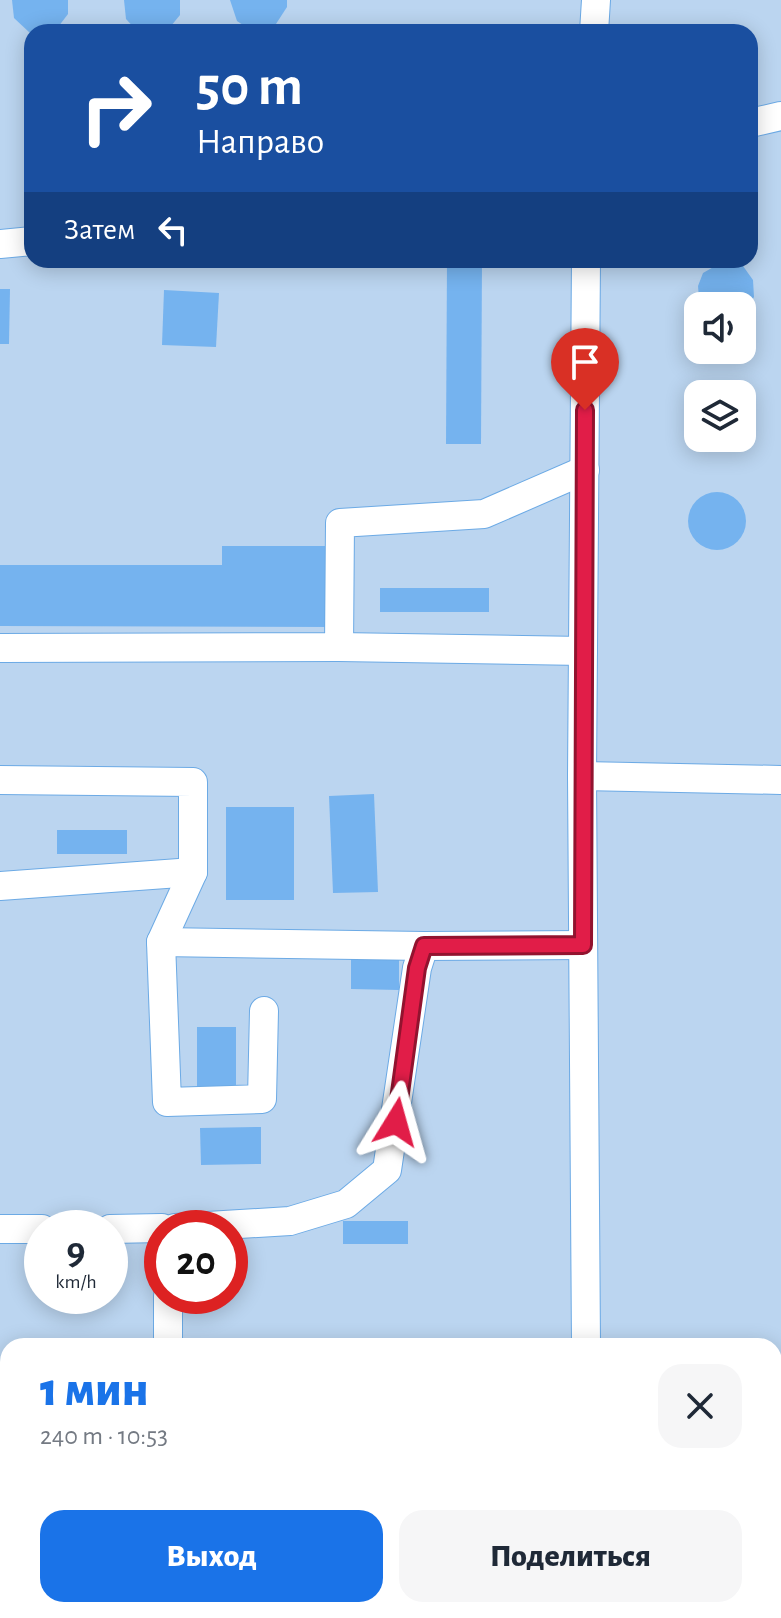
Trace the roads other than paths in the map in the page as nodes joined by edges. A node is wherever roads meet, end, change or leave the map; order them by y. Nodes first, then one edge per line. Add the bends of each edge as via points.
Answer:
1 (596, 0) edge
2 (594, 24) edge
3 (781, 116) edge
4 (758, 121) edge
5 (24, 242) edge
6 (0, 244) edge
7 (586, 268) edge
8 (585, 470) junction
9 (339, 647) junction
10 (0, 648) edge
11 (583, 651) junction
12 (582, 776) junction
13 (0, 780) edge
14 (781, 780) edge
15 (193, 872) junction
16 (0, 886) edge
17 (161, 942) junction
18 (583, 945) junction
19 (424, 946) junction
20 (264, 1011) dead end
21 (248, 1224) edge
22 (0, 1229) edge
23 (24, 1229) edge
24 (168, 1314) edge
25 (168, 1338) edge
26 (586, 1338) edge

1 - 2 lane
3 - 4 lane
5 - 6 lane
7 - 8 lane
8 - 9 lane via 484,514 340,523
8 - 11 lane
9 - 10 lane
9 - 11 lane
11 - 12 lane
12 - 14 lane
12 - 18 lane
13 - 15 lane via 193,782
15 - 16 lane
15 - 17 lane
17 - 19 lane
17 - 20 lane via 167,1102 262,1099
18 - 19 lane
18 - 26 lane
19 - 21 lane via 387,1170 346,1204 290,1221
22 - 23 lane
24 - 25 lane

